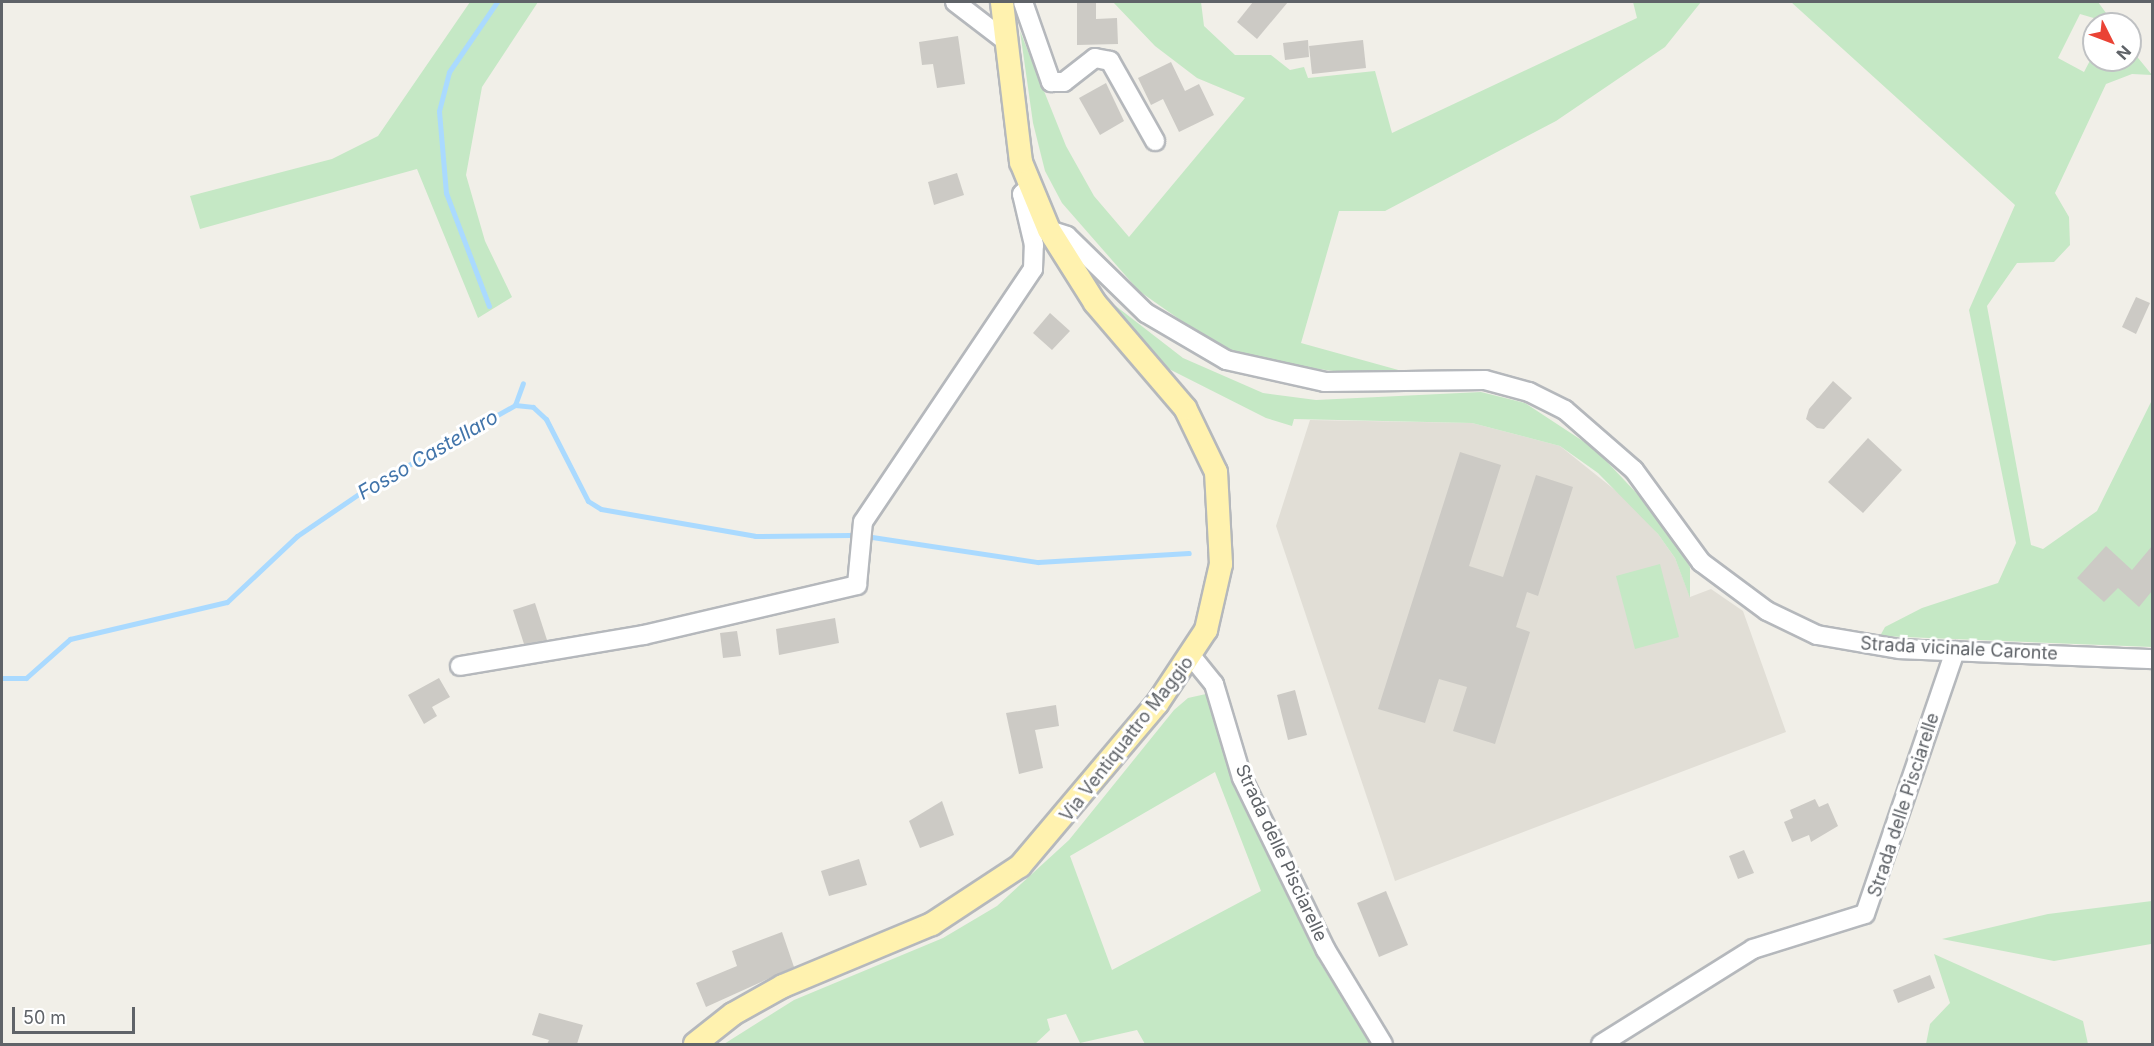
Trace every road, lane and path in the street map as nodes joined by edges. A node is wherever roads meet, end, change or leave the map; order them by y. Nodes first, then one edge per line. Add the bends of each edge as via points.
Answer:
1 (955, 2) edge
2 (1002, 2) edge
3 (1023, 2) edge
4 (1003, 39) junction
5 (1155, 141) dead end
6 (1031, 186) junction
7 (1049, 230) junction
8 (1955, 651) junction
9 (1191, 657) junction
10 (2152, 659) edge
11 (460, 666) dead end
12 (695, 1044) edge
13 (1383, 1044) edge
14 (1601, 1044) edge

1 - 4 street
2 - 4 main road, Via Ventiquattro Maggio
3 - 5 street via 1051,82 1064,82 1085,61 1110,61
4 - 6 main road, Via Ventiquattro Maggio via 1017,140
6 - 7 main road, Via Ventiquattro Maggio
6 - 11 street via 1022,194 1034,245 1033,269 863,522 857,585 644,635
7 - 8 street, Strada vicinale Caronte via 1067,236 1146,313 1226,360 1326,382 1485,380 1529,392 1599,437 1662,503 1701,561 1767,611 1817,635 1856,644
7 - 9 main road, Via Ventiquattro Maggio via 1095,303 1185,408 1216,472 1221,564 1206,630
8 - 10 street, Strada vicinale Caronte
8 - 14 street, Strada delle Pisciarelle via 1865,914 1753,949
9 - 12 main road, Via Ventiquattro Maggio via 1059,826 1020,866 932,924 783,986 733,1014
9 - 13 street, Strada delle Pisciarelle via 1220,701 1242,778 1326,950

